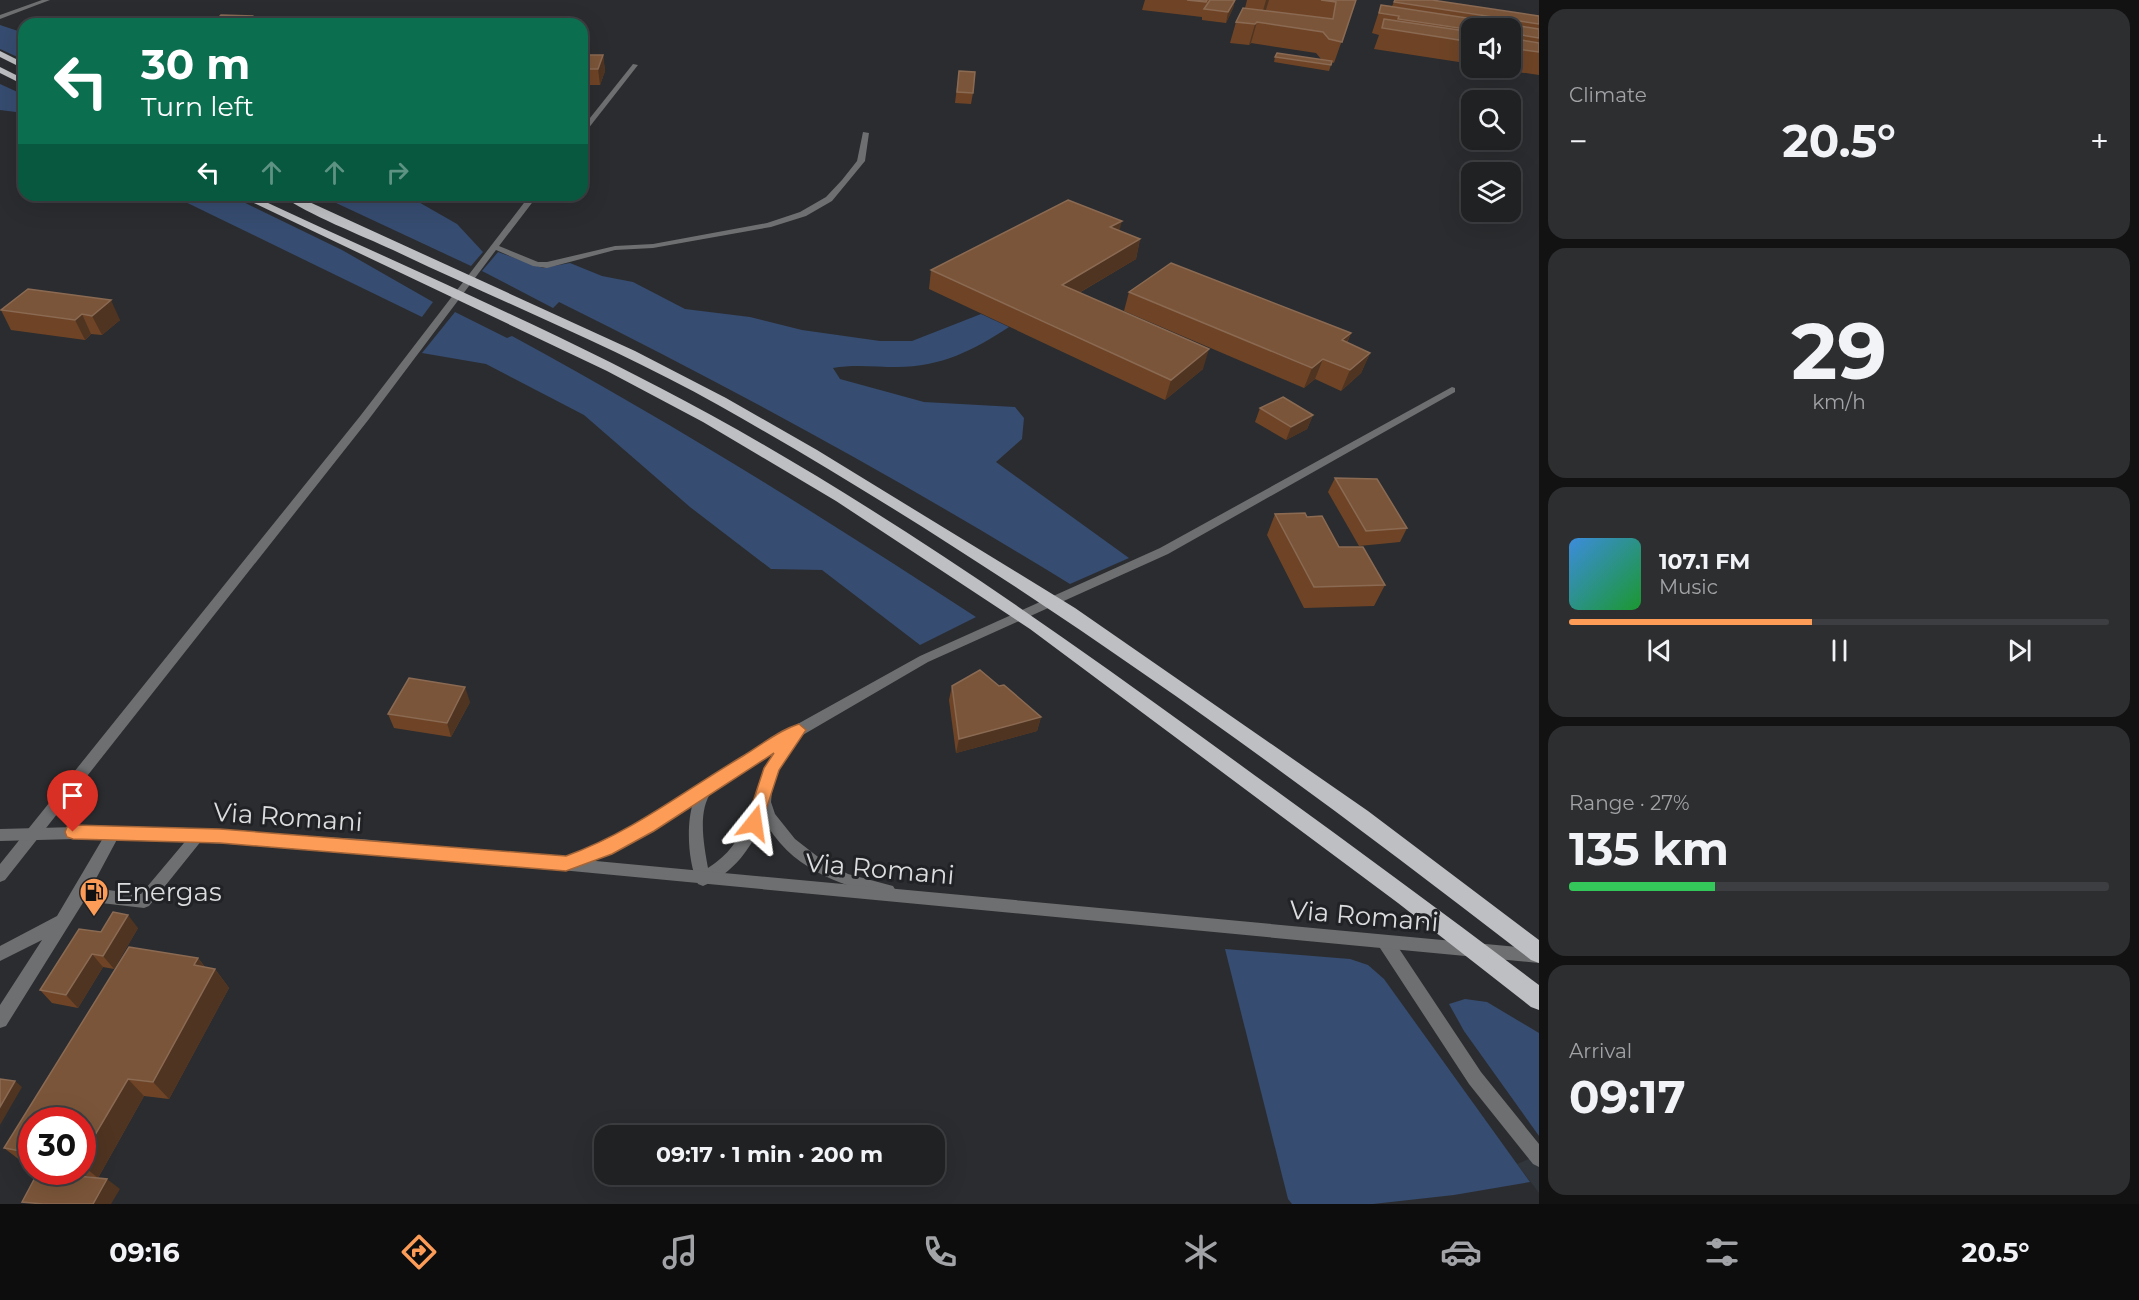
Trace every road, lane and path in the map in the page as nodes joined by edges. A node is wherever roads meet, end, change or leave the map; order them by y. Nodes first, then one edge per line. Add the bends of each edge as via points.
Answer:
1 (47, 0) edge
2 (0, 17) edge
3 (0, 54) edge
4 (18, 63) edge
5 (635, 65) dead end
6 (0, 70) edge
7 (18, 79) edge
8 (588, 125) edge
9 (865, 133) dead end
10 (255, 201) edge
11 (299, 201) edge
12 (530, 201) edge
13 (495, 247) junction
14 (1452, 390) dead end
15 (799, 730) junction
16 (708, 785) junction
17 (764, 788) junction
18 (32, 832) junction
19 (114, 832) junction
20 (0, 835) edge
21 (199, 835) junction
22 (566, 863) junction
23 (0, 875) edge
24 (703, 879) junction
25 (80, 894) junction
26 (899, 894) junction
27 (64, 921) junction
28 (1386, 943) junction
29 (0, 954) edge
30 (1539, 955) edge
31 (1536, 997) edge
32 (0, 1020) edge
33 (1539, 1158) edge

1 - 2 street
3 - 4 highway
5 - 8 street
6 - 7 highway
9 - 13 street via 861,161 829,199 803,214 768,225 653,246 615,248 547,264 536,264
10 - 31 highway via 612,368 708,419 840,498 1036,625
11 - 30 highway via 630,354 721,400 812,453 1069,612 1304,776
12 - 13 street
13 - 18 street via 365,417
14 - 15 street via 1164,552 924,659
15 - 16 street
15 - 17 street via 776,761
16 - 22 street via 649,826 607,849
16 - 24 street via 699,807 696,830
17 - 24 street via 742,848 723,868
17 - 26 street via 767,811 777,830 793,847 844,879
18 - 19 street, Via Romani
18 - 20 street, Via Romani
18 - 23 street
19 - 21 street, Via Romani
19 - 25 street
21 - 22 street, Via Romani
21 - 25 street via 144,901
22 - 24 street, Via Romani
24 - 26 street, Via Romani
25 - 27 street
26 - 28 street, Via Romani
27 - 29 street
27 - 32 street
28 - 30 street, Via Romani
28 - 33 street via 1475,1078

